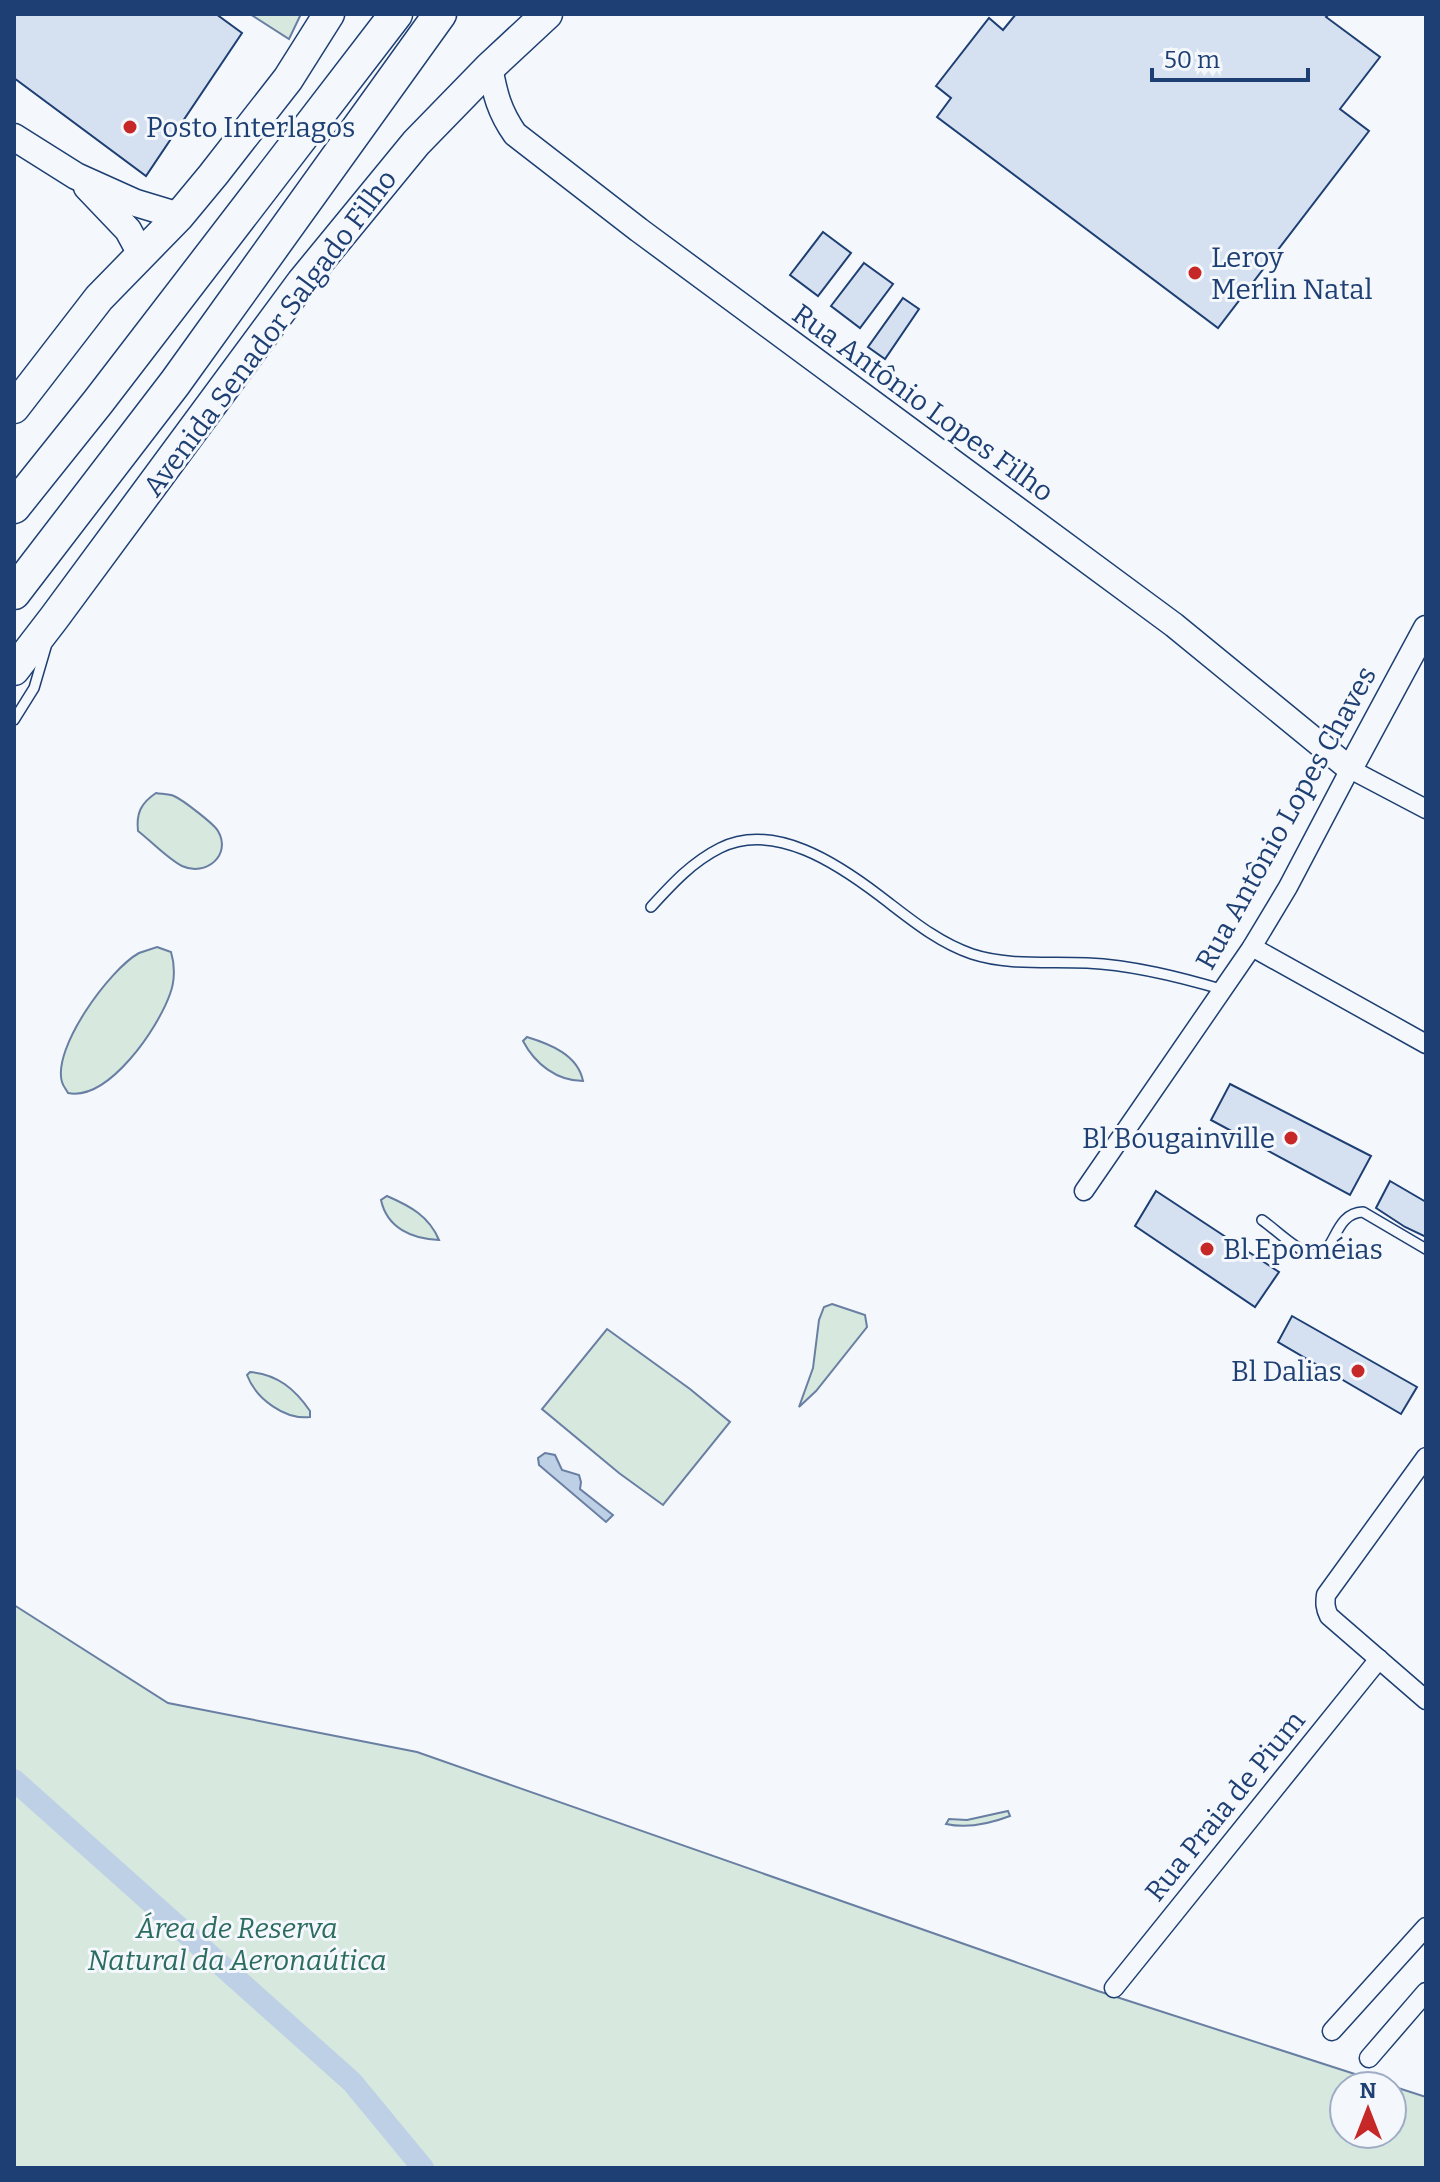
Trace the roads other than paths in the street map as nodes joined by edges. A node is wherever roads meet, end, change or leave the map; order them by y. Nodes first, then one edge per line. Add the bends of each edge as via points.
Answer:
1 (329, 14) edge
2 (396, 14) edge
3 (440, 14) edge
4 (547, 14) edge
5 (490, 67) junction
6 (14, 137) edge
7 (76, 176) junction
8 (179, 216) junction
9 (141, 254) junction
10 (14, 408) edge
11 (14, 507) edge
12 (14, 593) edge
13 (54, 618) junction
14 (1426, 628) edge
15 (14, 670) edge
16 (14, 720) edge
17 (1350, 769) junction
18 (1426, 809) edge
19 (651, 907) dead end
20 (1252, 947) junction
21 (1224, 990) junction
22 (1426, 1044) edge
23 (1084, 1191) dead end
24 (1262, 1220) dead end
25 (1426, 1249) edge
26 (1426, 1457) edge
27 (1379, 1659) junction
28 (1426, 1700) edge
29 (1426, 1927) edge
30 (1114, 1988) dead end
31 (1426, 1992) edge
32 (1332, 2031) dead end
33 (1369, 2058) dead end

1 - 8 main road via 288,79
2 - 11 highway
3 - 12 highway, Avenida Senador Salgado Filho via 175,383
4 - 5 main road, Avenida Senador Salgado Filho
5 - 13 main road, Avenida Senador Salgado Filho via 416,143 302,282
5 - 17 street, Rua Antônio Lopes Filho via 502,116 515,134 1174,625
6 - 7 main road
7 - 8 main road
7 - 9 main road via 118,218
8 - 9 main road
9 - 10 main road via 99,298
13 - 15 main road, Avenida Senador Salgado Filho
13 - 16 lane via 34,688
14 - 17 street, Rua Antônio Lopes Chaves
17 - 18 street
17 - 20 street, Rua Antônio Lopes Chaves
19 - 21 lane via 688,868 723,846 771,840 859,880 923,929 971,953 996,960 1123,966
20 - 21 street, Rua Antônio Lopes Chaves
20 - 22 street
21 - 23 street, Rua Antônio Lopes Chaves
24 - 25 lane via 1317,1255 1328,1250 1345,1218 1363,1212
26 - 27 street via 1326,1595 1329,1616
27 - 28 street
27 - 30 street, Rua Praia de Pium
29 - 32 street
31 - 33 street

